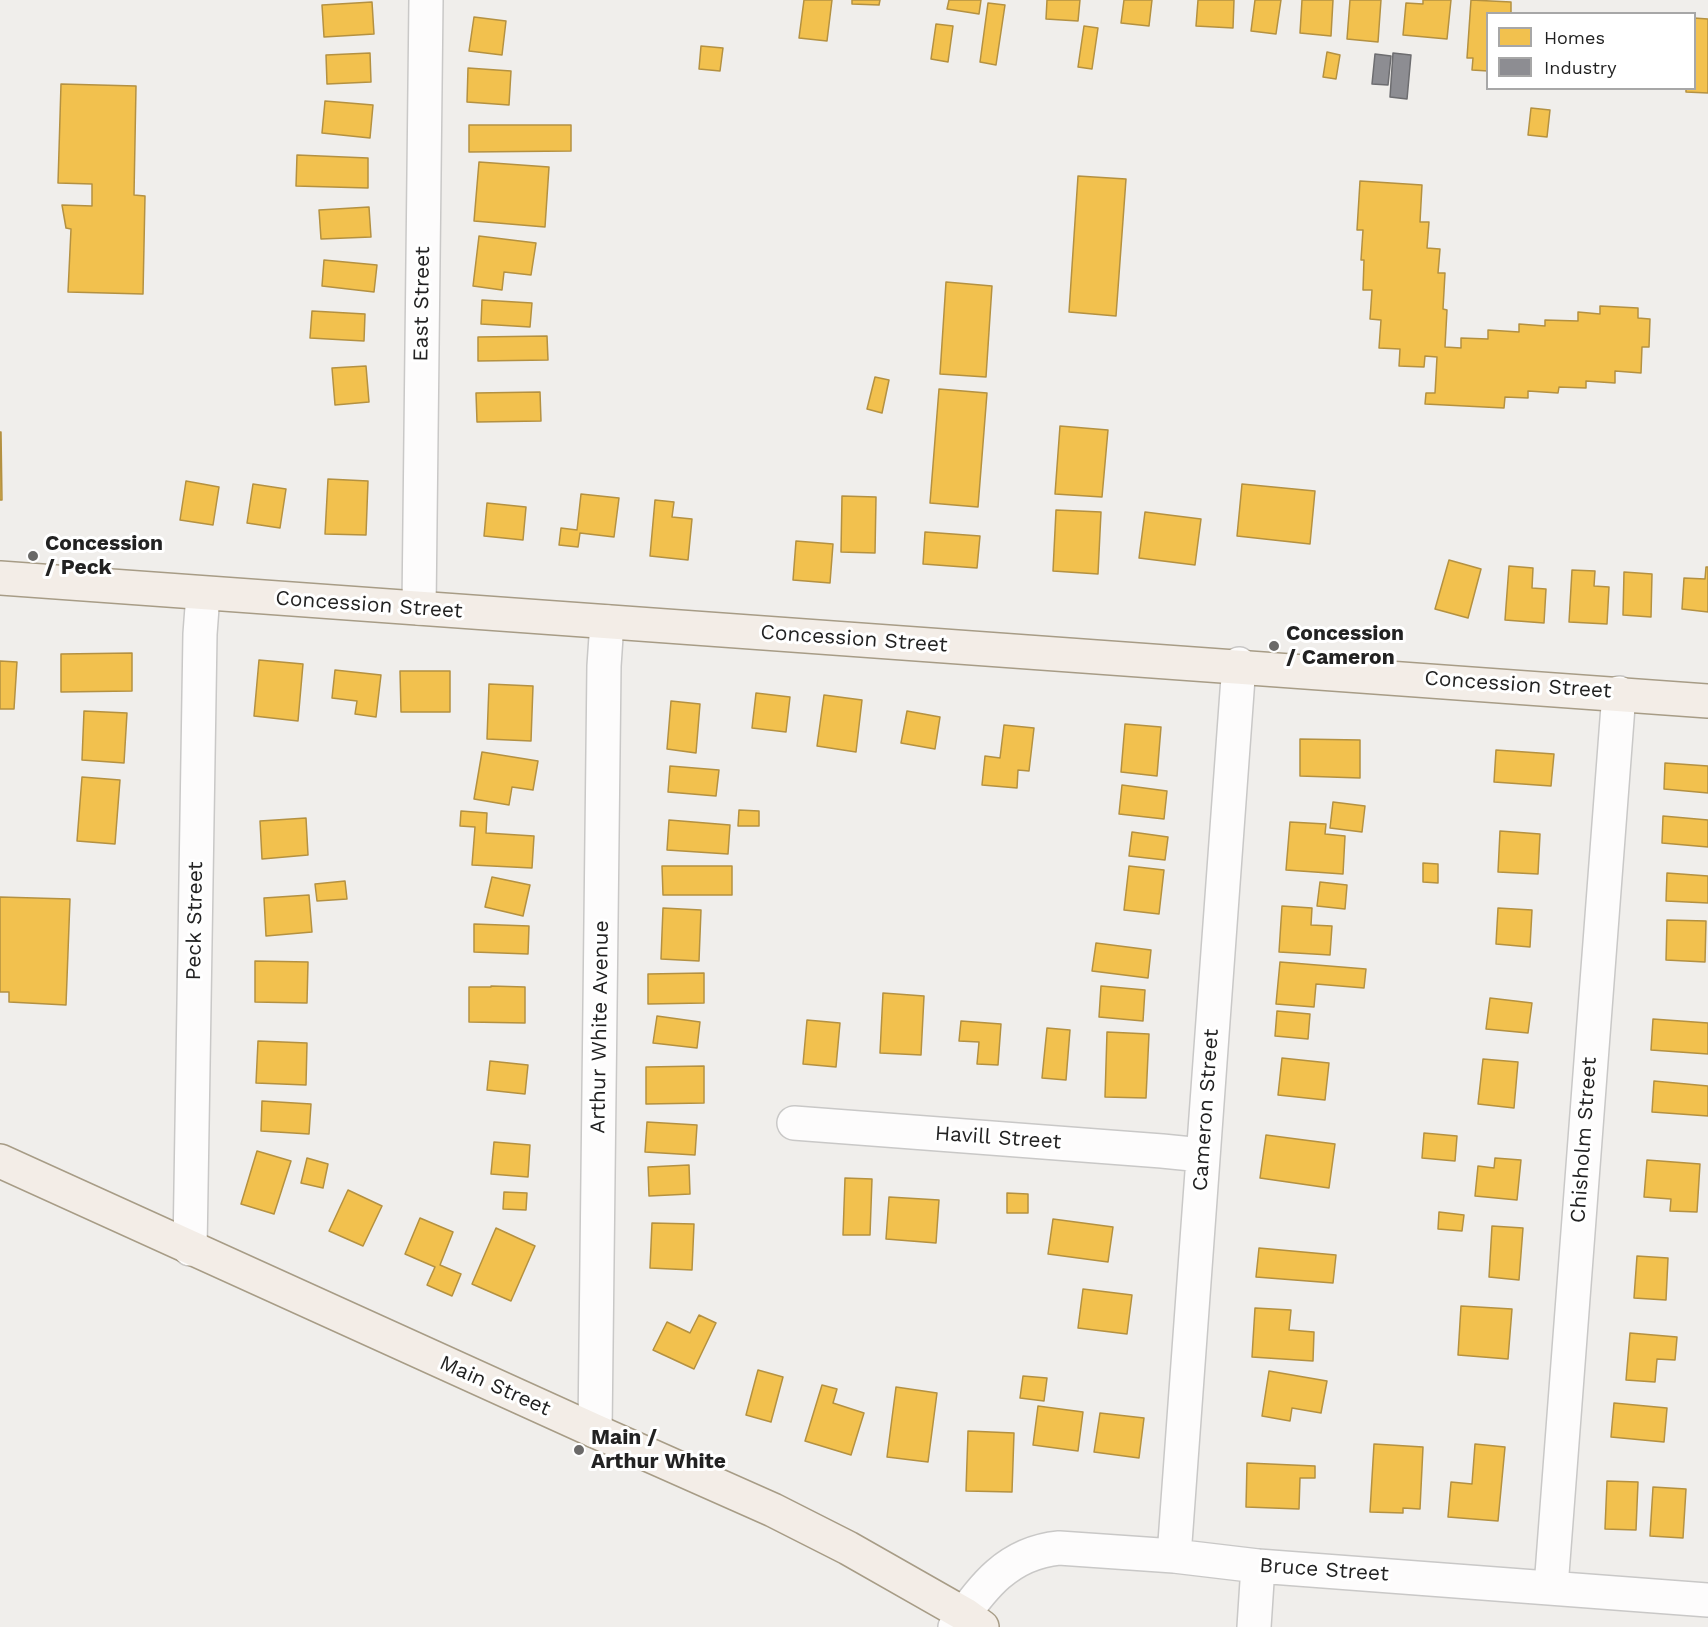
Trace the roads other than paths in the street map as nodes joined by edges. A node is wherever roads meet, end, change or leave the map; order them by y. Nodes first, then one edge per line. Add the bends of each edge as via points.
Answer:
1 (426, 0) edge
2 (0, 578) edge
3 (203, 594) junction
4 (419, 608) junction
5 (607, 622) junction
6 (1239, 664) junction
7 (1619, 693) junction
8 (1708, 700) edge
9 (794, 1123) dead end
10 (1202, 1155) junction
11 (0, 1161) edge
12 (190, 1249) junction
13 (595, 1431) junction
14 (1174, 1556) junction
15 (1258, 1566) junction
16 (1551, 1587) junction
17 (1708, 1600) edge
18 (967, 1623) edge
19 (1254, 1627) edge

1 - 4 street, East Street
2 - 3 main road, Concession Street
3 - 4 main road, Concession Street
3 - 12 street, Peck Street
4 - 5 main road, Concession Street
5 - 6 main road, Concession Street
5 - 13 street, Arthur White Avenue
6 - 7 main road, Concession Street
6 - 10 street, Cameron Street
7 - 8 main road, Concession Street
7 - 16 street, Chisholm Street
9 - 10 street, Havill Street
10 - 14 street, Cameron Street
11 - 12 main road, Main Street
12 - 13 main road, Main Street
13 - 18 main road, Main Street via 817,1531
14 - 15 street, Bruce Street
14 - 18 street, Bruce Street via 1041,1550 1022,1557 994,1578
15 - 16 street, Bruce Street
15 - 19 street
16 - 17 street, Bruce Street

